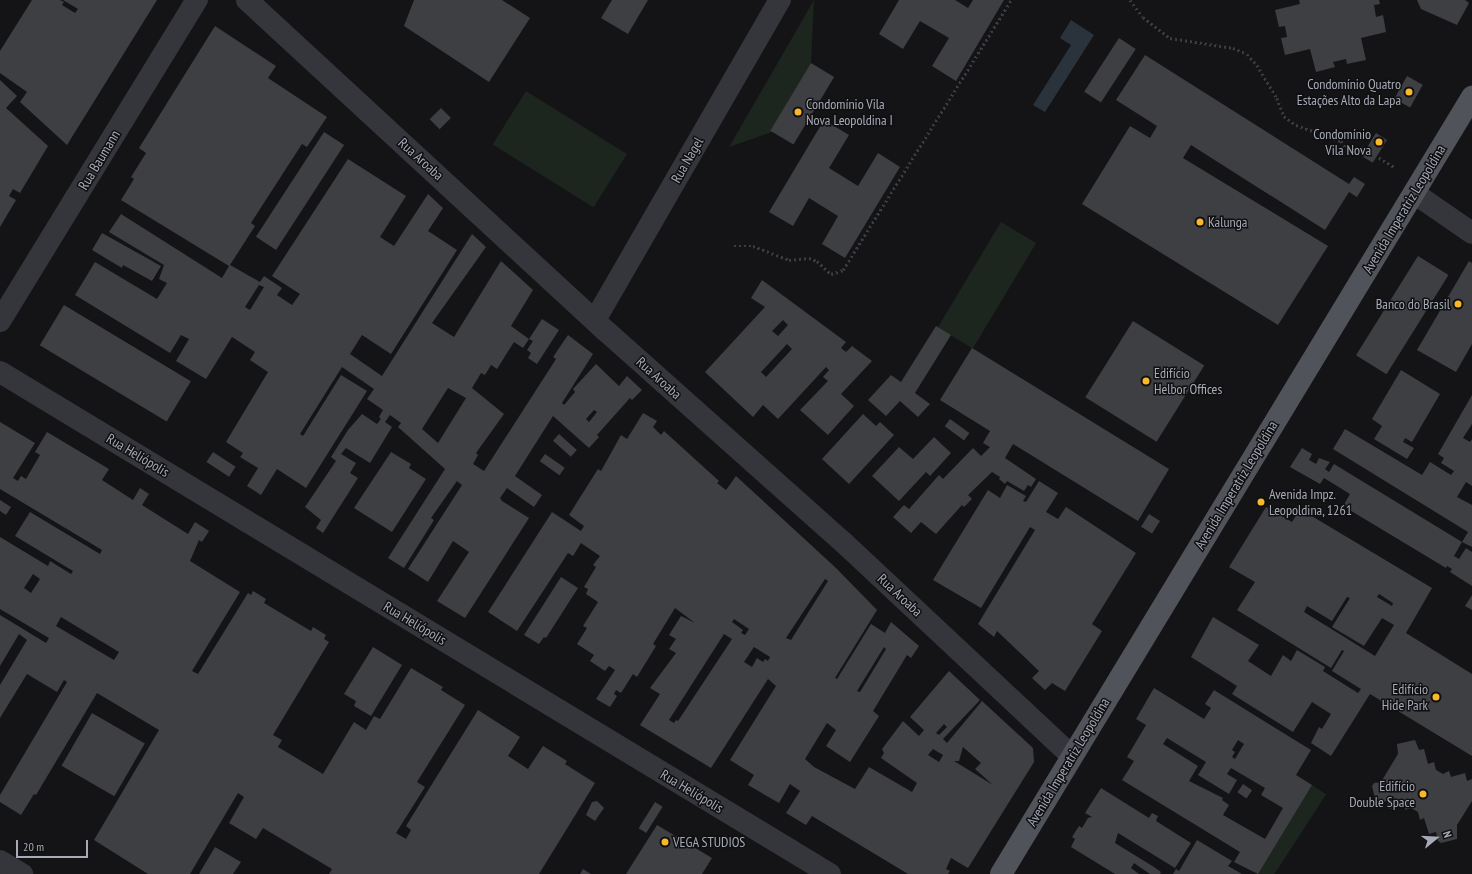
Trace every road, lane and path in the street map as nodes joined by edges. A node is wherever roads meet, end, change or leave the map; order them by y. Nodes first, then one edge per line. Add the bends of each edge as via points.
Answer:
1 (197, 0) edge
2 (247, 0) edge
3 (780, 0) edge
4 (1011, 0) edge
5 (1130, 0) edge
6 (1472, 97) edge
7 (1395, 168) dead end
8 (1414, 193) junction
9 (1472, 233) edge
10 (734, 246) dead end
11 (595, 320) junction
12 (0, 321) edge
13 (0, 372) edge
14 (1072, 756) junction
15 (0, 861) edge
16 (22, 874) edge
17 (830, 874) edge
18 (1001, 874) edge

1 - 12 street, Rua Baumann
2 - 11 street, Rua Aroaba
3 - 11 street, Rua Nagel
4 - 10 path via 843,270 831,274 816,261 808,258 789,260 752,246
5 - 7 path via 1143,17 1170,38 1233,48 1247,54 1257,64 1277,98 1284,116 1296,125 1341,141 1349,152 1362,147
6 - 8 main road, Avenida Imperatriz Leopoldina
8 - 9 street
8 - 14 main road, Avenida Imperatriz Leopoldina
11 - 14 street, Rua Aroaba via 843,542
13 - 17 street, Rua Heliópolis
14 - 18 main road, Avenida Imperatriz Leopoldina
15 - 16 street

